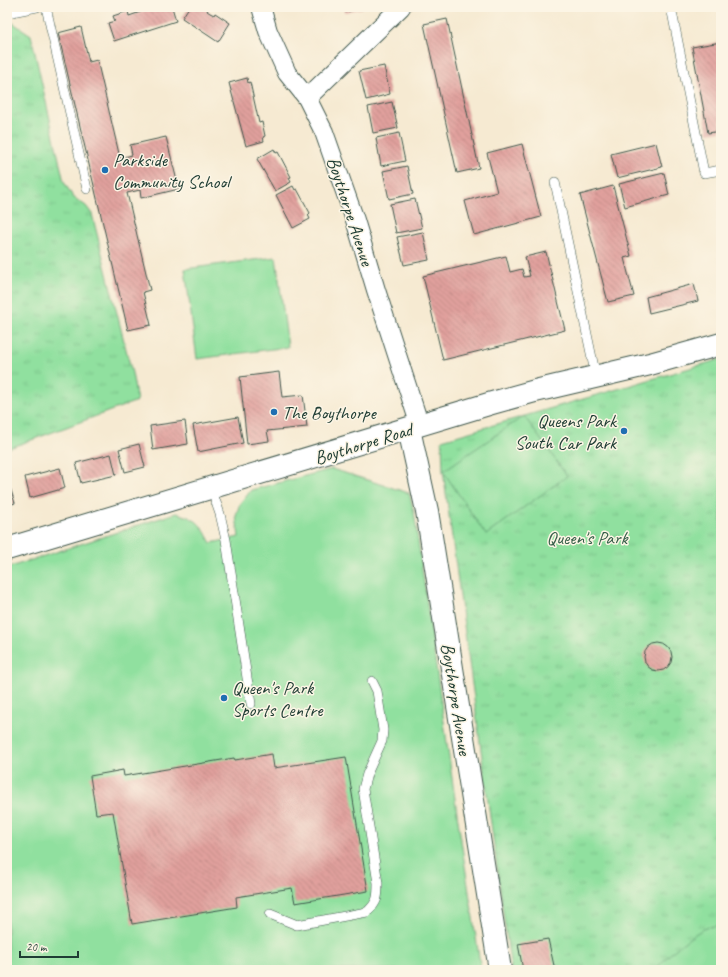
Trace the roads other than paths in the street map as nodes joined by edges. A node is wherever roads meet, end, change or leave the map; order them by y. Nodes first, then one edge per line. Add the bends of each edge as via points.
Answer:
1 (37, 7) edge
2 (46, 7) edge
3 (261, 7) edge
4 (401, 7) edge
5 (671, 7) edge
6 (7, 13) edge
7 (307, 98) junction
8 (721, 170) edge
9 (555, 182) dead end
10 (87, 189) dead end
11 (721, 344) edge
12 (596, 376) junction
13 (414, 427) junction
14 (212, 488) junction
15 (7, 549) edge
16 (372, 681) dead end
17 (251, 704) dead end
18 (270, 914) dead end
19 (500, 970) edge

1 - 6 lane
2 - 10 lane
3 - 7 street, Boythorpe Avenue via 268,32 287,72
4 - 7 street
5 - 8 lane via 704,173
7 - 13 street, Boythorpe Avenue via 324,132 342,182
9 - 12 lane
11 - 12 street, Boythorpe Road
12 - 13 street, Boythorpe Road via 502,400
13 - 14 street, Boythorpe Road
13 - 19 street, Boythorpe Avenue
14 - 15 street, Boythorpe Road
14 - 17 lane via 226,540
16 - 18 lane via 377,691 383,730 382,741 363,789 378,883 375,905 367,912 298,925

